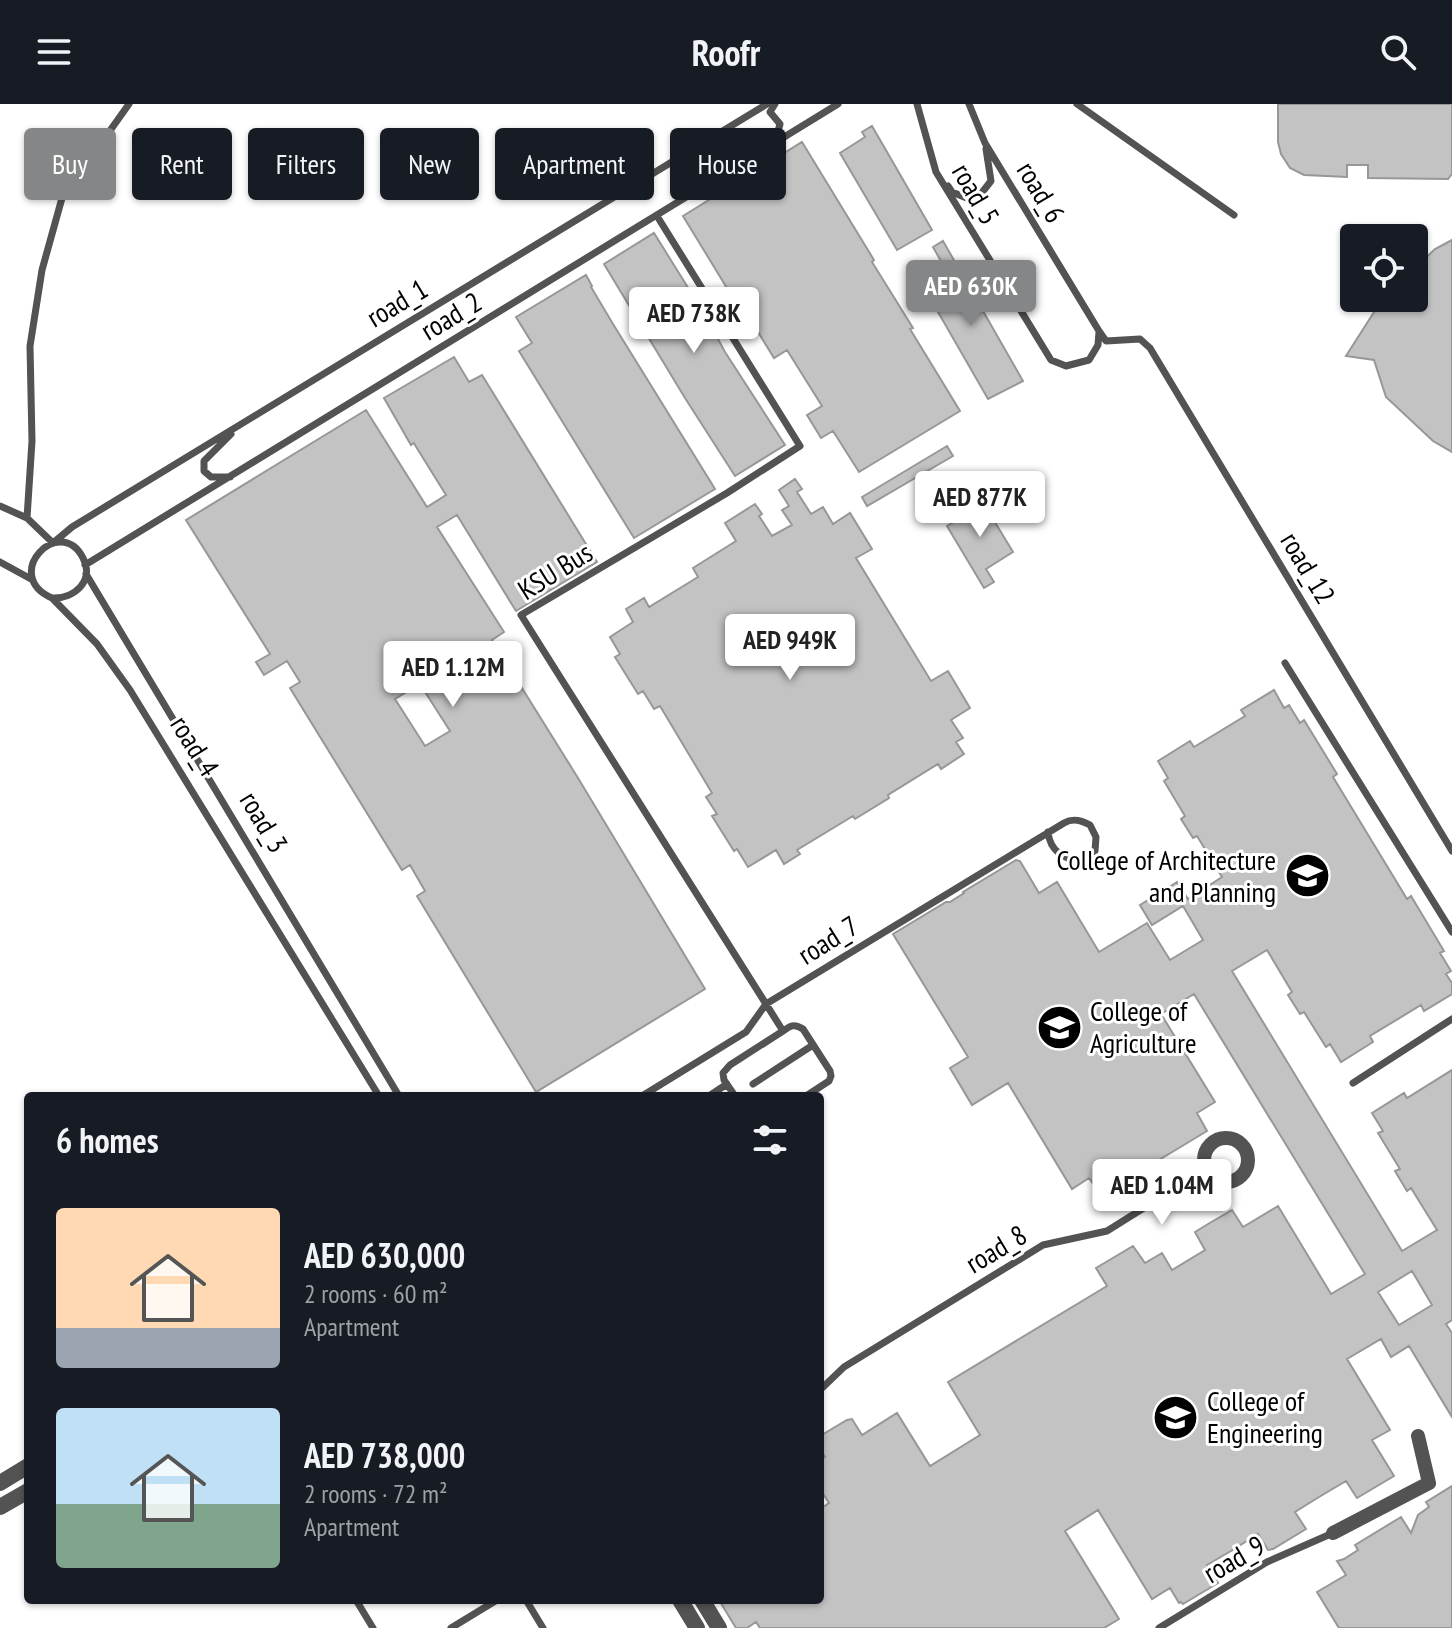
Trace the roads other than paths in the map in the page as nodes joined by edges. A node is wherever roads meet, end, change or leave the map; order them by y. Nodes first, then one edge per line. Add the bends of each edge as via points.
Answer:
1 (129, 104) edge
2 (838, 104) edge
3 (917, 104) edge
4 (969, 104) edge
5 (1077, 104) edge
6 (771, 107) edge
7 (779, 128) edge
8 (786, 136) edge
9 (985, 143) junction
10 (936, 172) junction
11 (683, 200) edge
12 (1234, 215) dead end
13 (657, 216) junction
14 (1099, 331) junction
15 (1106, 341) joint
16 (241, 424) junction
17 (230, 477) junction
18 (0, 506) edge
19 (27, 518) junction
20 (53, 543) junction
21 (0, 562) edge
22 (86, 570) junction
23 (31, 579) junction
24 (52, 598) junction
25 (1285, 663) dead end
26 (1048, 832) junction
27 (1452, 851) edge
28 (1452, 932) edge
29 (766, 1004) junction
30 (1452, 1019) edge
31 (783, 1031) junction
32 (813, 1045) junction
33 (1353, 1083) dead end
34 (727, 1084) junction
35 (753, 1084) dead end
36 (377, 1092) edge
37 (397, 1092) edge
38 (648, 1092) edge
39 (715, 1092) edge
40 (732, 1092) edge
41 (812, 1092) edge
42 (1206, 1169) dead end
43 (824, 1386) edge
44 (1418, 1436) dead end
45 (24, 1468) edge
46 (0, 1483) edge
47 (24, 1493) edge
48 (0, 1507) edge
49 (1333, 1533) joint
50 (358, 1604) edge
51 (490, 1604) edge
52 (528, 1604) edge
53 (682, 1604) edge
54 (704, 1604) edge
55 (373, 1628) edge
56 (451, 1628) edge
57 (543, 1628) edge
58 (697, 1628) edge
59 (719, 1628) edge
60 (1159, 1628) edge

1 - 19 lane via 62,198 42,270 30,346
2 - 8 lane, road_2
3 - 10 lane, road_5
4 - 9 lane, road_6
5 - 12 lane
6 - 7 lane
6 - 16 lane, road_1 via 746,117
9 - 10 lane via 991,181 980,195 969,199 952,192
9 - 14 lane, road_6
10 - 14 lane, road_5 via 1051,360 1066,366 1089,360
11 - 13 lane, road_2
13 - 17 lane, road_2
13 - 29 lane, KSU Bus via 800,446 521,615
14 - 15 lane, road_6
15 - 27 lane, road_12 via 1140,339 1150,348
16 - 17 lane via 204,461 204,471 211,477
16 - 20 lane, road_1
17 - 22 lane, road_2
18 - 19 lane
19 - 20 lane
20 - 22 lane via 77,550
20 - 23 lane via 32,560
21 - 23 lane
22 - 24 lane via 84,582 71,596
22 - 37 lane, road_3
23 - 24 lane
24 - 36 lane, road_4 via 97,644 130,690
25 - 28 lane
26 - 26 lane, road_7 via 1070,820 1082,821 1095,832 1097,845 1089,858 1067,858 1051,846
26 - 29 lane, road_7
29 - 31 lane, KSU Bus
29 - 38 lane, road_7 via 746,1032
30 - 33 lane
31 - 32 lane via 798,1026
31 - 34 lane via 730,1065 723,1073
32 - 35 lane
32 - 41 lane via 831,1076
34 - 39 lane
34 - 40 lane
42 - 43 lane, road_8 via 1107,1231 1043,1245 844,1367
44 - 49 street via 1429,1483
45 - 46 street
47 - 48 street
49 - 60 lane, road_9 via 1267,1562
50 - 55 lane
51 - 56 lane
52 - 57 lane
53 - 58 street
54 - 59 street

